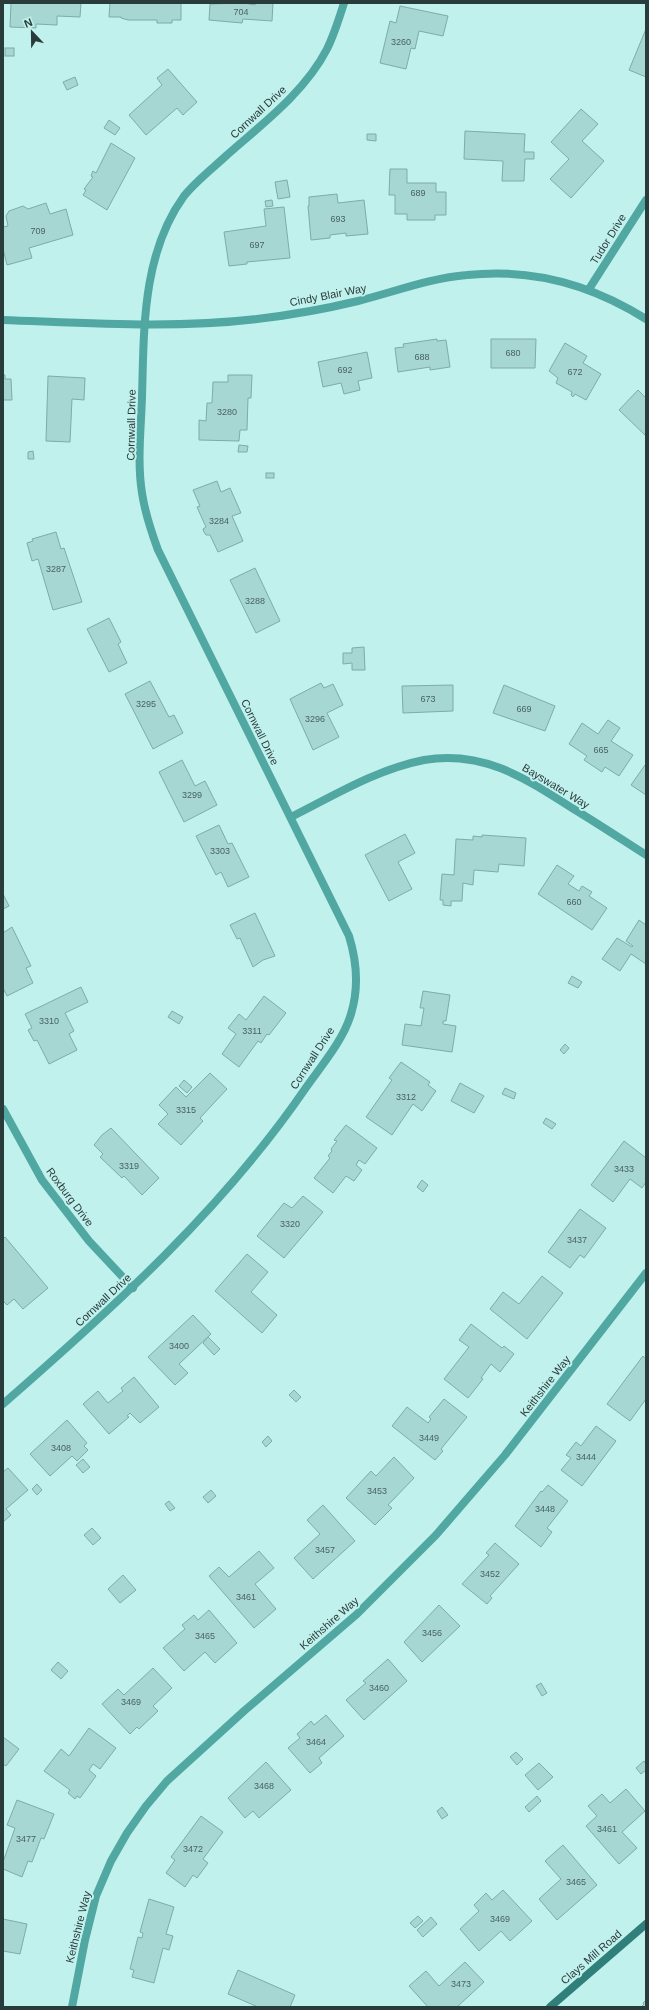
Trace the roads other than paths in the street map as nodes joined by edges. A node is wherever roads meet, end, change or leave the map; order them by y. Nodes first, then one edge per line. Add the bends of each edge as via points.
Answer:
1 (344, 3) edge
2 (646, 200) edge
3 (589, 289) junction
4 (646, 319) edge
5 (3, 320) edge
6 (144, 325) junction
7 (291, 817) junction
8 (646, 855) edge
9 (3, 1109) edge
10 (646, 1273) edge
11 (133, 1288) junction
12 (3, 1404) edge
13 (646, 1924) edge
14 (72, 2007) edge
15 (550, 2007) edge

1 - 6 street, Cornwall Drive via 326,51 311,73 288,100 197,183 173,214 154,259
2 - 3 street, Tudor Drive
3 - 4 street, Cindy Blair Way
3 - 6 street, Cindy Blair Way via 557,280 513,274 465,275 319,309 243,320
5 - 6 street, Cindy Blair Way
6 - 7 street, Cornwall Drive via 141,468 142,492 150,529 158,550
7 - 8 street, Bayswater Way via 379,774 405,765 442,758 466,759 494,765 526,778
7 - 11 street, Cornwall Drive via 349,936 357,972 351,1014 340,1038 286,1116 248,1165 201,1219
9 - 11 street, Roxburg Drive via 46,1186 89,1241
10 - 14 street, Keithshire Way via 505,1455 436,1535 357,1614 166,1781 146,1806 111,1861 96,1896
11 - 12 street, Cornwall Drive
13 - 15 main road, Clays Mill Road

